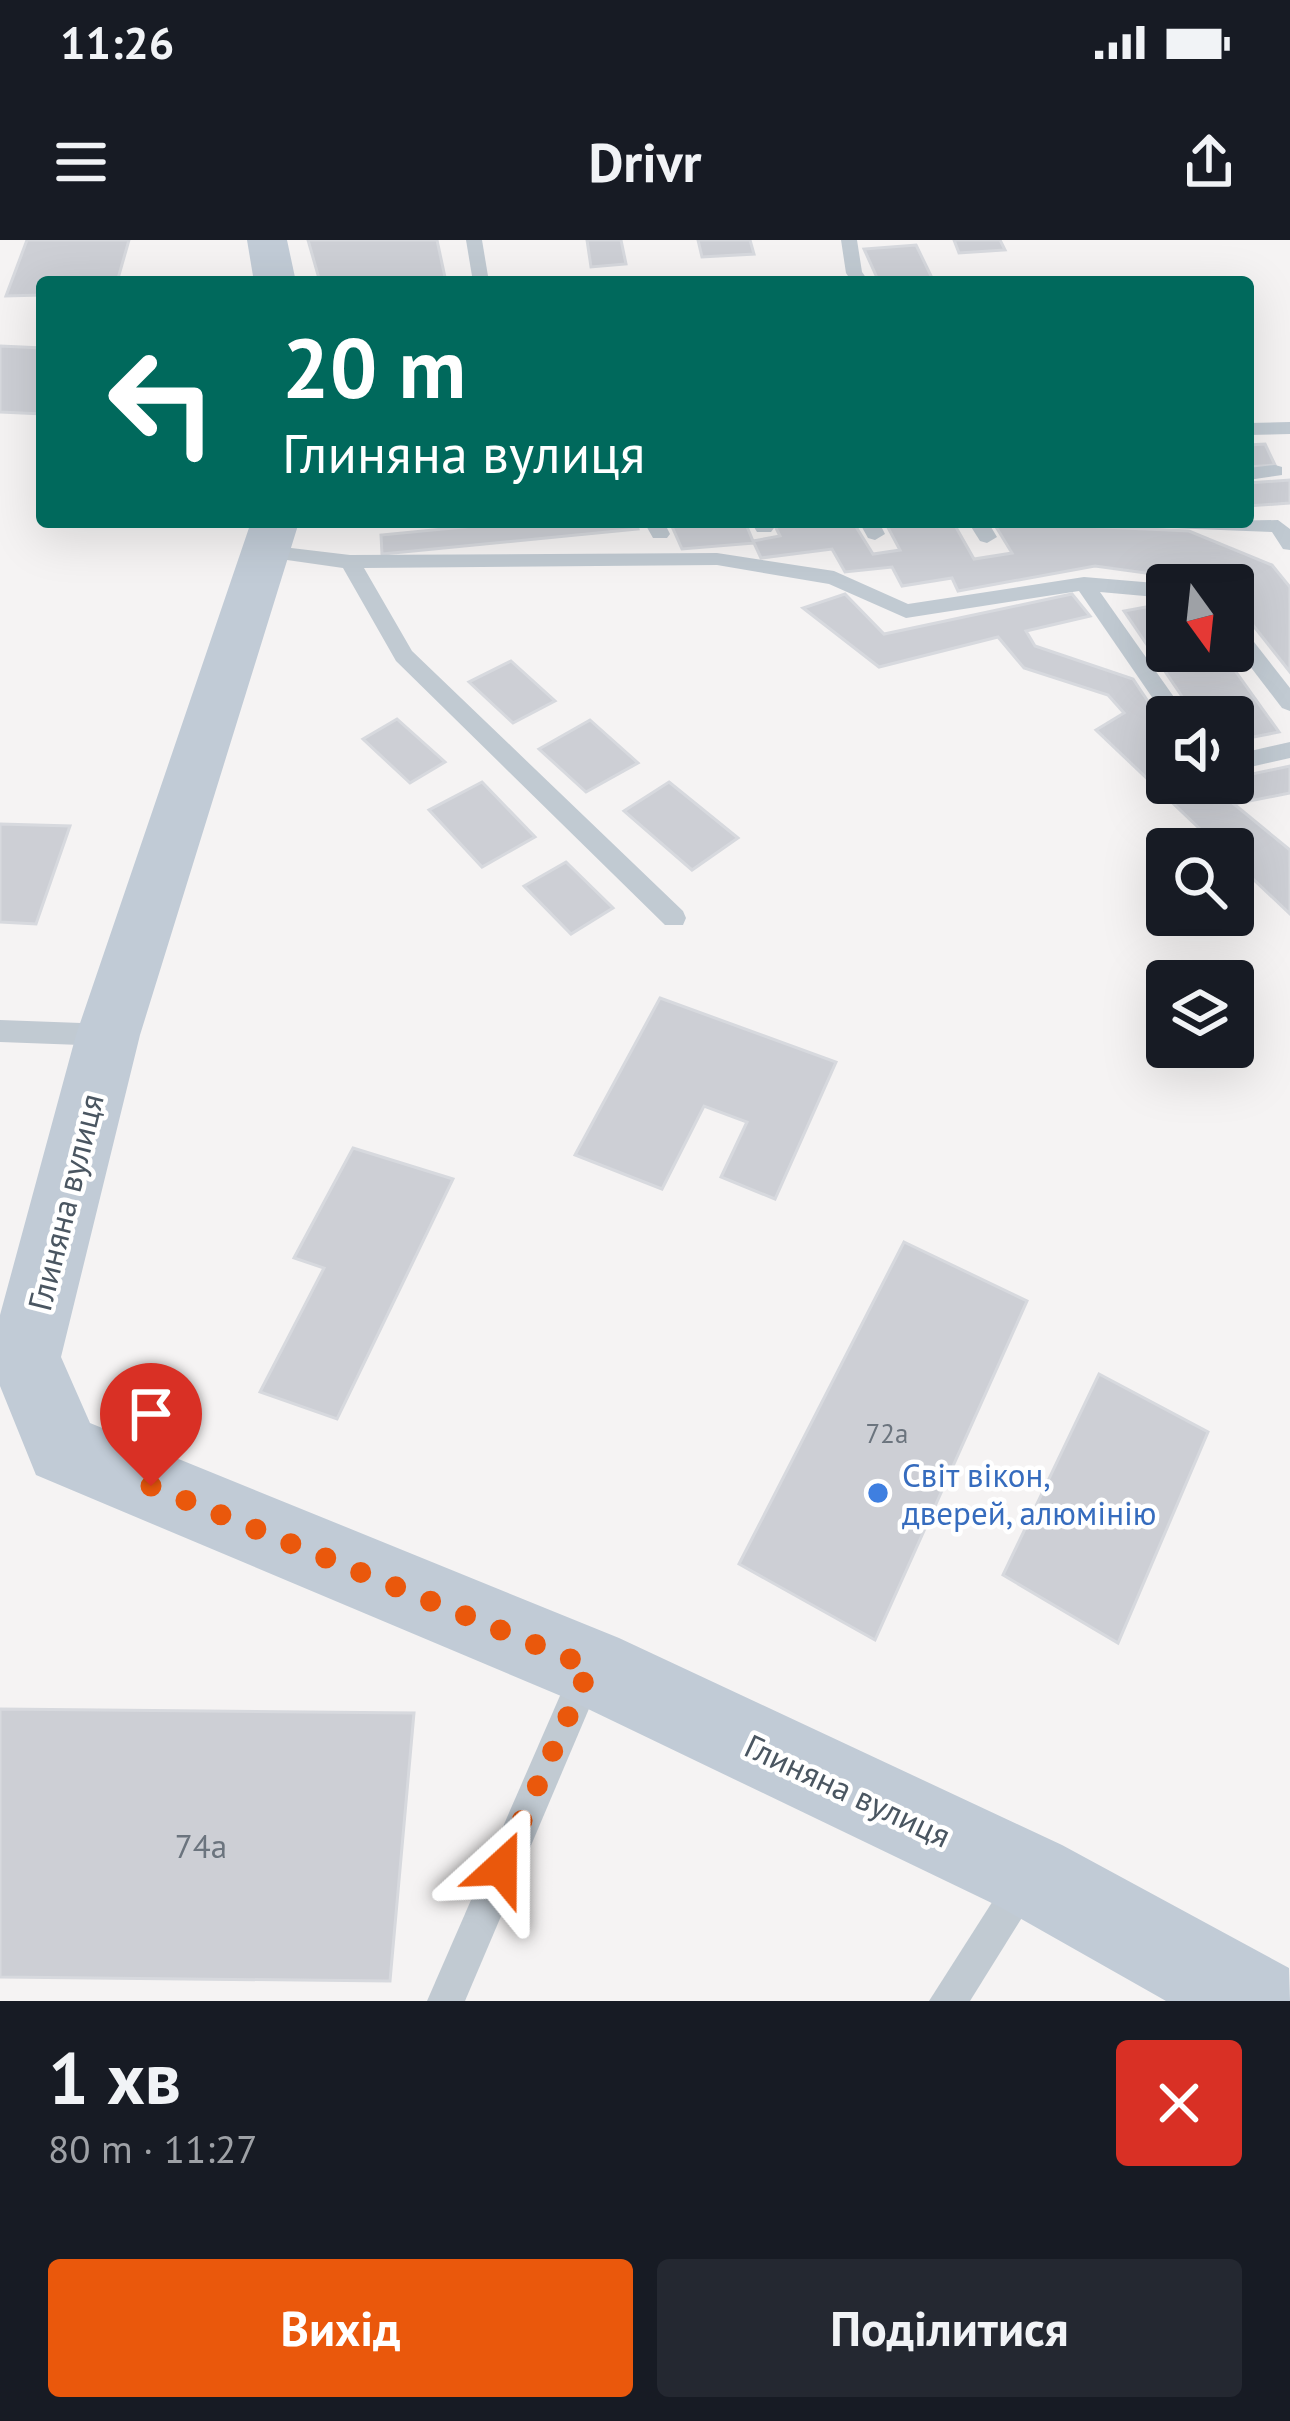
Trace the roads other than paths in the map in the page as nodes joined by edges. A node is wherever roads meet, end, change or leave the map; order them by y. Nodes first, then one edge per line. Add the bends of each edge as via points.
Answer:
1 (267, 240) edge
2 (474, 240) edge
3 (849, 240) edge
4 (274, 276) edge
5 (480, 276) edge
6 (856, 276) edge
7 (1290, 428) edge
8 (1254, 429) edge
9 (1275, 471) dead end
10 (1254, 473) edge
11 (1254, 525) edge
12 (270, 536) edge
13 (1290, 544) edge
14 (350, 562) junction
15 (1084, 584) junction
16 (1146, 589) edge
17 (1254, 656) edge
18 (1163, 696) edge
19 (1290, 703) edge
20 (1290, 750) edge
21 (1254, 758) edge
22 (674, 918) dead end
23 (0, 1031) edge
24 (108, 1035) junction
25 (12, 1372) edge
26 (590, 1667) junction
27 (1030, 1876) junction
28 (446, 2001) edge
29 (948, 2001) edge
30 (1256, 2001) edge

1 - 4 street
2 - 5 lane
3 - 6 lane
7 - 8 lane
9 - 10 lane
11 - 13 lane via 1277,526
12 - 14 lane
12 - 24 street, Глиняна вулиця
14 - 15 lane via 718,559 834,578 906,611
14 - 22 lane via 404,656
15 - 16 lane
15 - 18 lane
17 - 19 lane
20 - 21 lane
23 - 24 lane
24 - 25 street, Глиняна вулиця
25 - 26 street, Глиняна вулиця via 63,1449
26 - 27 street, Глиняна вулиця
26 - 28 lane
27 - 29 lane
27 - 30 street, Глиняна вулиця

